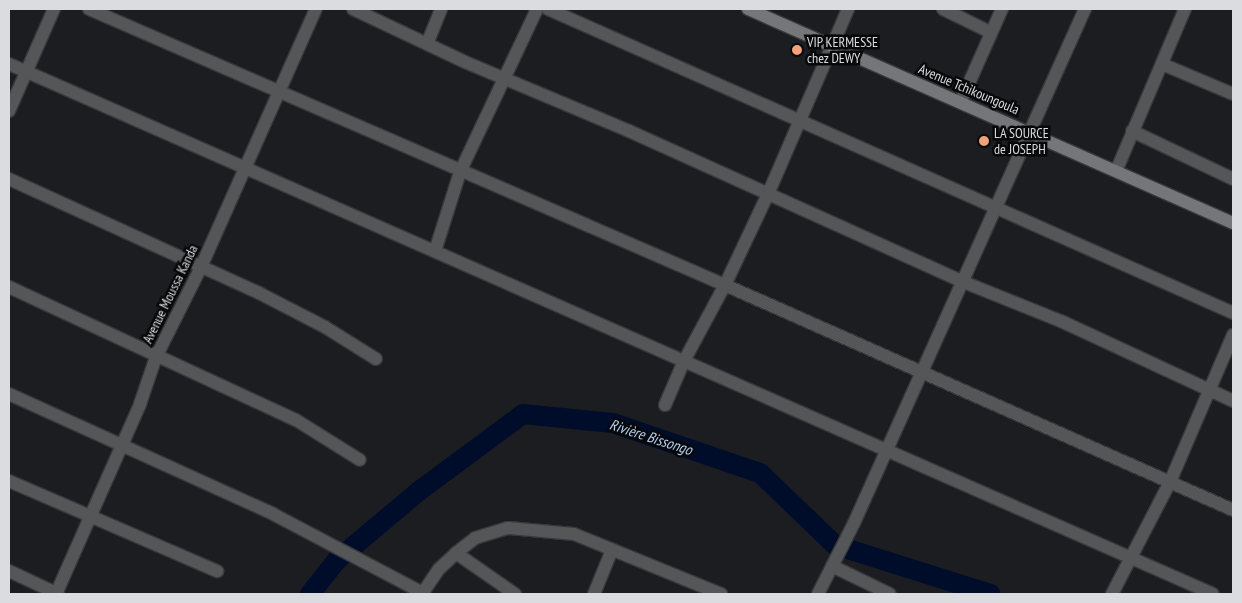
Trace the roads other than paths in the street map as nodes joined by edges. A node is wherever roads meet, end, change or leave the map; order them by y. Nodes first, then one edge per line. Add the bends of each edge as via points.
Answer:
1 (54, 9) edge
2 (89, 9) edge
3 (316, 9) edge
4 (353, 9) edge
5 (441, 9) edge
6 (537, 9) edge
7 (548, 9) edge
8 (748, 9) edge
9 (848, 9) edge
10 (943, 9) edge
11 (1002, 9) edge
12 (1085, 9) edge
13 (1185, 9) edge
14 (990, 32) junction
15 (427, 44) junction
16 (831, 46) junction
17 (9, 64) edge
18 (1162, 64) junction
19 (26, 72) junction
20 (506, 79) junction
21 (280, 93) junction
22 (1233, 94) edge
23 (961, 101) junction
24 (9, 111) edge
25 (800, 123) junction
26 (1029, 130) junction
27 (1132, 131) junction
28 (245, 168) junction
29 (1117, 169) junction
30 (460, 172) junction
31 (1233, 178) edge
32 (9, 179) edge
33 (768, 194) junction
34 (994, 207) junction
35 (1233, 223) edge
36 (435, 251) junction
37 (201, 267) junction
38 (961, 281) junction
39 (725, 285) junction
40 (9, 287) edge
41 (1233, 313) edge
42 (1233, 335) edge
43 (156, 357) junction
44 (376, 358) dead end
45 (684, 361) junction
46 (921, 374) junction
47 (1209, 390) junction
48 (9, 394) edge
49 (1233, 401) edge
50 (665, 405) dead end
51 (121, 444) junction
52 (887, 451) junction
53 (360, 460) dead end
54 (9, 481) edge
55 (1170, 482) junction
56 (1233, 510) edge
57 (90, 515) junction
58 (612, 550) junction
59 (456, 553) junction
60 (1133, 558) junction
61 (832, 566) junction
62 (9, 571) edge
63 (217, 571) dead end
64 (57, 594) edge
65 (422, 594) edge
66 (515, 594) edge
67 (594, 594) edge
68 (721, 594) edge
69 (818, 594) edge
70 (890, 594) edge
71 (1112, 594) edge
72 (1213, 594) edge

1 - 19 street
2 - 21 street
3 - 21 street, Avenue Moussa Kanda
4 - 15 street
5 - 15 street
6 - 20 street
7 - 25 street
8 - 16 street, Avenue Tchikoungoula
9 - 16 street
10 - 14 street
11 - 14 street
12 - 26 street
13 - 18 street
14 - 23 street
15 - 20 street
16 - 23 street, Avenue Tchikoungoula
16 - 25 street
17 - 19 street
18 - 22 street
18 - 27 street
19 - 24 street
19 - 28 street
20 - 30 street
20 - 33 street
21 - 28 street, Avenue Moussa Kanda
21 - 30 street
23 - 26 street, Avenue Tchikoungoula
25 - 33 street
25 - 34 street
26 - 29 street, Avenue Tchikoungoula
26 - 34 street
27 - 29 street
27 - 31 street
28 - 36 street
28 - 37 street, Avenue Moussa Kanda
29 - 35 street, Avenue Tchikoungoula
30 - 36 street
30 - 39 street
32 - 37 street
33 - 38 street
33 - 39 street
34 - 38 street
34 - 41 street
36 - 45 street
37 - 43 street, Avenue Moussa Kanda
37 - 44 street via 325,327
38 - 46 street
38 - 47 street via 1063,322
39 - 45 street
39 - 46 street
40 - 43 street
42 - 47 street
43 - 51 street, Avenue Moussa Kanda via 140,404
43 - 53 street via 296,420
45 - 50 street
45 - 52 street
46 - 52 street
46 - 55 street
47 - 49 street
47 - 55 street
48 - 51 street
51 - 57 street, Avenue Moussa Kanda
51 - 65 street via 291,523
52 - 60 street
52 - 61 street
54 - 57 street
55 - 56 street
55 - 60 street
57 - 63 street
57 - 64 street, Avenue Moussa Kanda
58 - 59 street via 574,534 508,528 476,538
58 - 67 street
58 - 68 street
59 - 65 street
59 - 66 street
60 - 71 street
60 - 72 street
61 - 69 street
61 - 70 street
62 - 64 street

